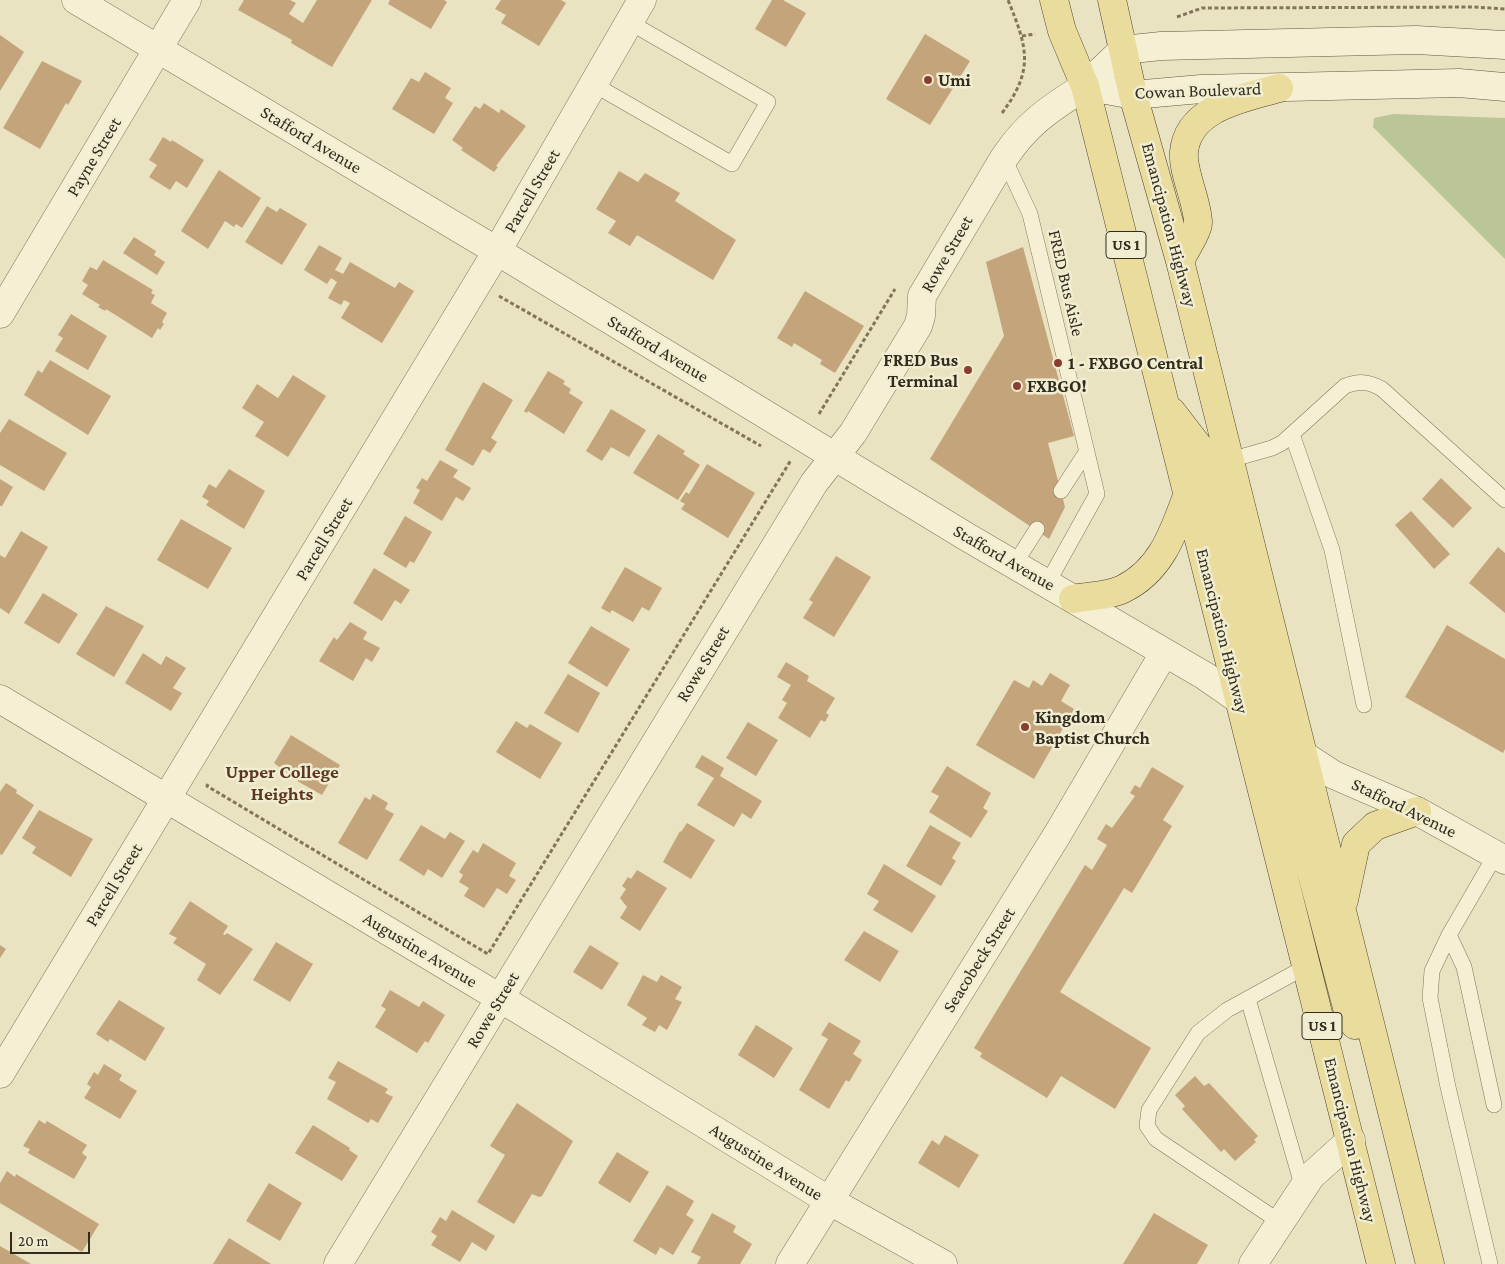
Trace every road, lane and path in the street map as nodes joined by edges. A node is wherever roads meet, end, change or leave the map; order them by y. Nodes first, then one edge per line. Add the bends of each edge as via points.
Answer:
1 (76, 0) edge
2 (187, 0) edge
3 (1008, 0) edge
4 (1054, 0) edge
5 (1112, 0) edge
6 (1505, 9) edge
7 (635, 11) edge
8 (1174, 18) dead end
9 (1030, 35) dead end
10 (1022, 36) junction
11 (1505, 46) edge
12 (158, 48) junction
13 (1123, 50) junction
14 (593, 84) junction
15 (1085, 86) junction
16 (1505, 87) edge
17 (1279, 88) junction
18 (1133, 95) junction
19 (1001, 115) dead end
20 (1004, 158) junction
21 (497, 251) junction
22 (1180, 261) junction
23 (892, 293) dead end
24 (497, 295) dead end
25 (0, 314) edge
26 (1167, 405) junction
27 (1292, 434) junction
28 (804, 438) junction
29 (764, 448) dead end
30 (1087, 450) junction
31 (835, 457) junction
32 (781, 458) dead end
33 (1230, 460) junction
34 (789, 463) junction
35 (1061, 491) dead end
36 (1188, 493) junction
37 (1505, 500) edge
38 (1037, 529) dead end
39 (1014, 565) junction
40 (1047, 584) junction
41 (1073, 599) junction
42 (1164, 653) junction
43 (0, 699) edge
44 (1238, 699) junction
45 (1364, 704) dead end
46 (1303, 755) junction
47 (212, 777) dead end
48 (166, 799) junction
49 (1417, 811) junction
50 (1500, 857) edge
51 (1342, 909) junction
52 (1449, 935) junction
53 (1306, 966) junction
54 (500, 998) junction
55 (1248, 999) junction
56 (1378, 1054) junction
57 (0, 1074) edge
58 (1494, 1105) dead end
59 (1351, 1140) junction
60 (1303, 1188) junction
61 (828, 1200) junction
62 (1280, 1222) junction
63 (338, 1264) edge
64 (790, 1264) edge
65 (943, 1264) edge
66 (1253, 1264) edge
67 (1381, 1264) edge
68 (1430, 1264) edge
69 (1490, 1264) edge

1 - 12 street, Stafford Avenue
2 - 12 street, Payne Street
3 - 10 path
4 - 15 main road, Emancipation Highway / US 1 via 1062,31
5 - 13 main road, Emancipation Highway / US 1
6 - 8 path via 1202,8
7 - 14 street, Parcell Street
7 - 14 lane via 768,102 732,164
9 - 10 path
10 - 19 path via 1025,60 1021,82
11 - 13 street via 1406,41 1161,46
12 - 21 street, Stafford Avenue
12 - 25 street, Payne Street
13 - 15 street
13 - 18 main road, Emancipation Highway / US 1
14 - 21 street, Parcell Street
15 - 18 street, Cowan Boulevard
15 - 20 street, Rowe Street via 1036,118
15 - 26 main road, Emancipation Highway / US 1
16 - 17 street, Cowan Boulevard via 1460,83
17 - 18 street, Cowan Boulevard via 1201,89
17 - 22 main road via 1219,105 1200,120 1189,136 1184,152 1198,225
18 - 22 main road, Emancipation Highway / US 1
20 - 30 lane, FRED Bus Aisle via 1030,214
20 - 31 street, Rowe Street via 922,296 918,326 853,434
21 - 28 street, Stafford Avenue
21 - 48 street, Parcell Street
22 - 33 main road, Emancipation Highway / US 1
23 - 28 path
24 - 29 path
26 - 36 main road, Emancipation Highway / US 1
26 - 46 main road via 1199,447 1256,675 1287,738
27 - 33 lane via 1272,448
27 - 37 lane via 1345,386 1358,381 1372,383
27 - 45 lane via 1332,550
28 - 31 street, Stafford Avenue
28 - 34 path
30 - 35 lane
30 - 40 lane, FRED Bus Aisle via 1097,494
31 - 39 street, Stafford Avenue
31 - 54 street, Rowe Street via 814,483
32 - 34 path
33 - 46 main road, Emancipation Highway / US 1
34 - 47 path via 488,954 207,786
36 - 41 main road via 1168,545 1154,566 1122,589
36 - 44 main road, Emancipation Highway / US 1
38 - 39 lane
39 - 40 street, Stafford Avenue
40 - 41 street, Stafford Avenue
41 - 42 street, Stafford Avenue
42 - 44 street, Stafford Avenue
42 - 61 street, Seacobeck Street via 1056,835
43 - 48 street, Augustine Avenue
44 - 53 main road, Emancipation Highway / US 1
44 - 56 main road via 1282,760 1350,1019
46 - 49 street, Stafford Avenue via 1334,776
46 - 51 main road, Emancipation Highway / US 1
48 - 54 street, Augustine Avenue
48 - 57 street, Parcell Street
49 - 50 street, Stafford Avenue
49 - 51 main road via 1375,826 1356,844
50 - 52 lane
51 - 56 main road, Emancipation Highway / US 1
52 - 58 lane via 1464,967
52 - 69 lane via 1432,972 1430,998
53 - 55 lane
53 - 59 main road, Emancipation Highway / US 1
54 - 61 street, Augustine Avenue
54 - 63 street, Rowe Street
55 - 60 lane
55 - 62 lane via 1227,1010 1198,1033 1149,1110 1147,1126 1156,1139
56 - 68 main road, Emancipation Highway / US 1
59 - 60 street via 1311,1176
59 - 67 main road, Emancipation Highway / US 1
60 - 62 street
61 - 64 street, Seacobeck Street
61 - 65 street, Augustine Avenue
62 - 66 street

